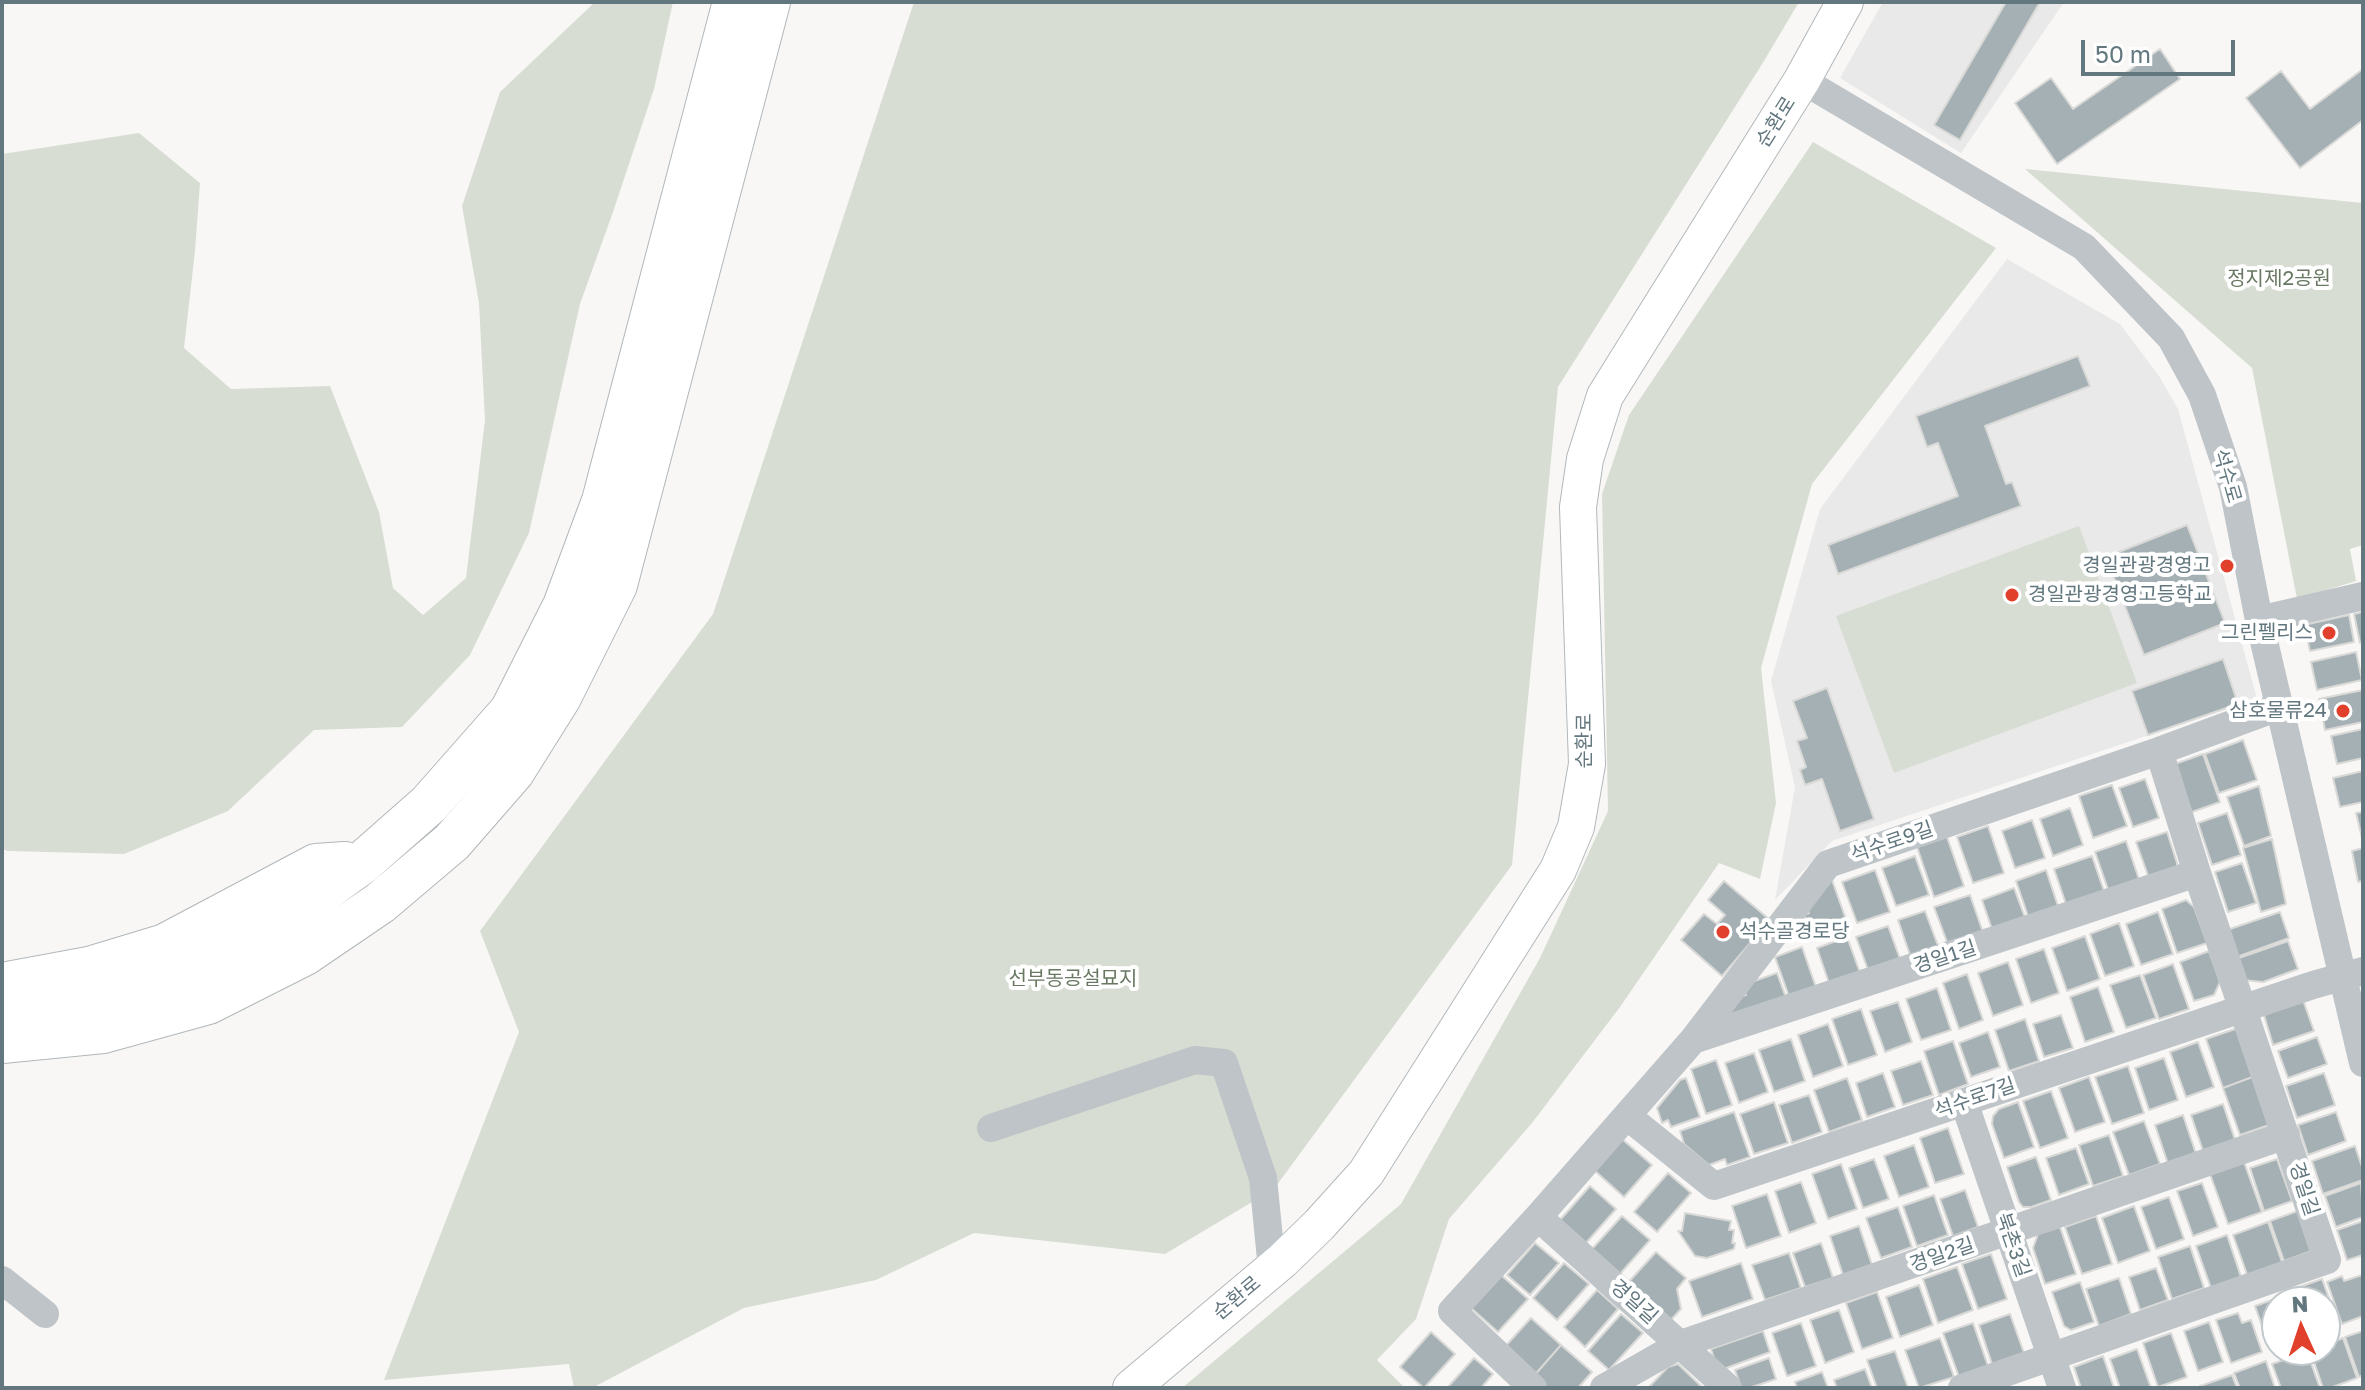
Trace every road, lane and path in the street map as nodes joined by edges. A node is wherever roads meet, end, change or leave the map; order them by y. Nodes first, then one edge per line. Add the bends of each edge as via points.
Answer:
1 (726, 2) edge
2 (734, 2) edge
3 (769, 2) edge
4 (780, 2) edge
5 (1845, 2) edge
6 (719, 58) junction
7 (1802, 80) junction
8 (739, 119) junction
9 (2363, 596) edge
10 (2259, 620) junction
11 (2281, 706) junction
12 (2159, 751) junction
13 (362, 863) junction
14 (2197, 873) junction
15 (2353, 974) edge
16 (2, 984) edge
17 (2244, 1008) junction
18 (2, 1013) edge
19 (1693, 1040) junction
20 (2, 1042) edge
21 (2363, 1063) edge
22 (1964, 1102) junction
23 (1627, 1116) junction
24 (991, 1128) dead end
25 (2286, 1135) junction
26 (1538, 1217) junction
27 (2008, 1232) junction
28 (1272, 1269) junction
29 (2, 1280) edge
30 (45, 1314) dead end
31 (1681, 1344) junction
32 (2051, 1358) junction
33 (1131, 1388) edge
34 (1533, 1388) edge
35 (1604, 1388) edge
36 (1728, 1388) edge
37 (1962, 1388) edge
38 (2062, 1388) edge

1 - 6 highway
2 - 6 highway
3 - 8 highway
4 - 8 highway
5 - 7 main road, 순환로
6 - 13 highway via 603,501 564,606 511,711 429,804
7 - 10 street, 석수로 via 2084,247 2171,338 2202,395 2233,487
7 - 28 main road, 순환로 via 1605,396 1585,459 1578,546 1587,764 1576,827 1558,870 1366,1173
8 - 20 highway via 616,585 560,697 513,772 452,842 380,903 305,954 208,1003 103,1032
9 - 10 street
10 - 11 street, 석수로
11 - 12 street, 석수로9길
11 - 15 street, 석수로
12 - 14 street, 경일길
12 - 19 street, 석수로9길 via 1828,864
13 - 16 highway via 316,865 165,945 89,968
13 - 18 highway via 279,923 200,969 99,1000
14 - 17 street, 경일길
14 - 19 street, 경일1길
15 - 17 street, 석수로7길
15 - 21 street, 석수로
17 - 22 street, 석수로7길
17 - 25 street, 경일길
19 - 23 street, 석수로9길
22 - 23 street, 석수로7길 via 1714,1186
22 - 27 street, 북촌3길
23 - 26 street, 석수로9길
24 - 28 street via 1195,1060 1224,1063 1263,1178
25 - 27 street, 경일2길
25 - 32 street, 경일길 via 2327,1260
26 - 31 street, 경일길
26 - 34 street, 석수로9길 via 1452,1311
27 - 31 street, 경일2길
27 - 32 street, 북촌3길
28 - 33 main road, 순환로
29 - 30 street
31 - 35 street, 경일2길
31 - 36 street, 경일길
32 - 37 street, 경일길
32 - 38 street, 북촌3길

